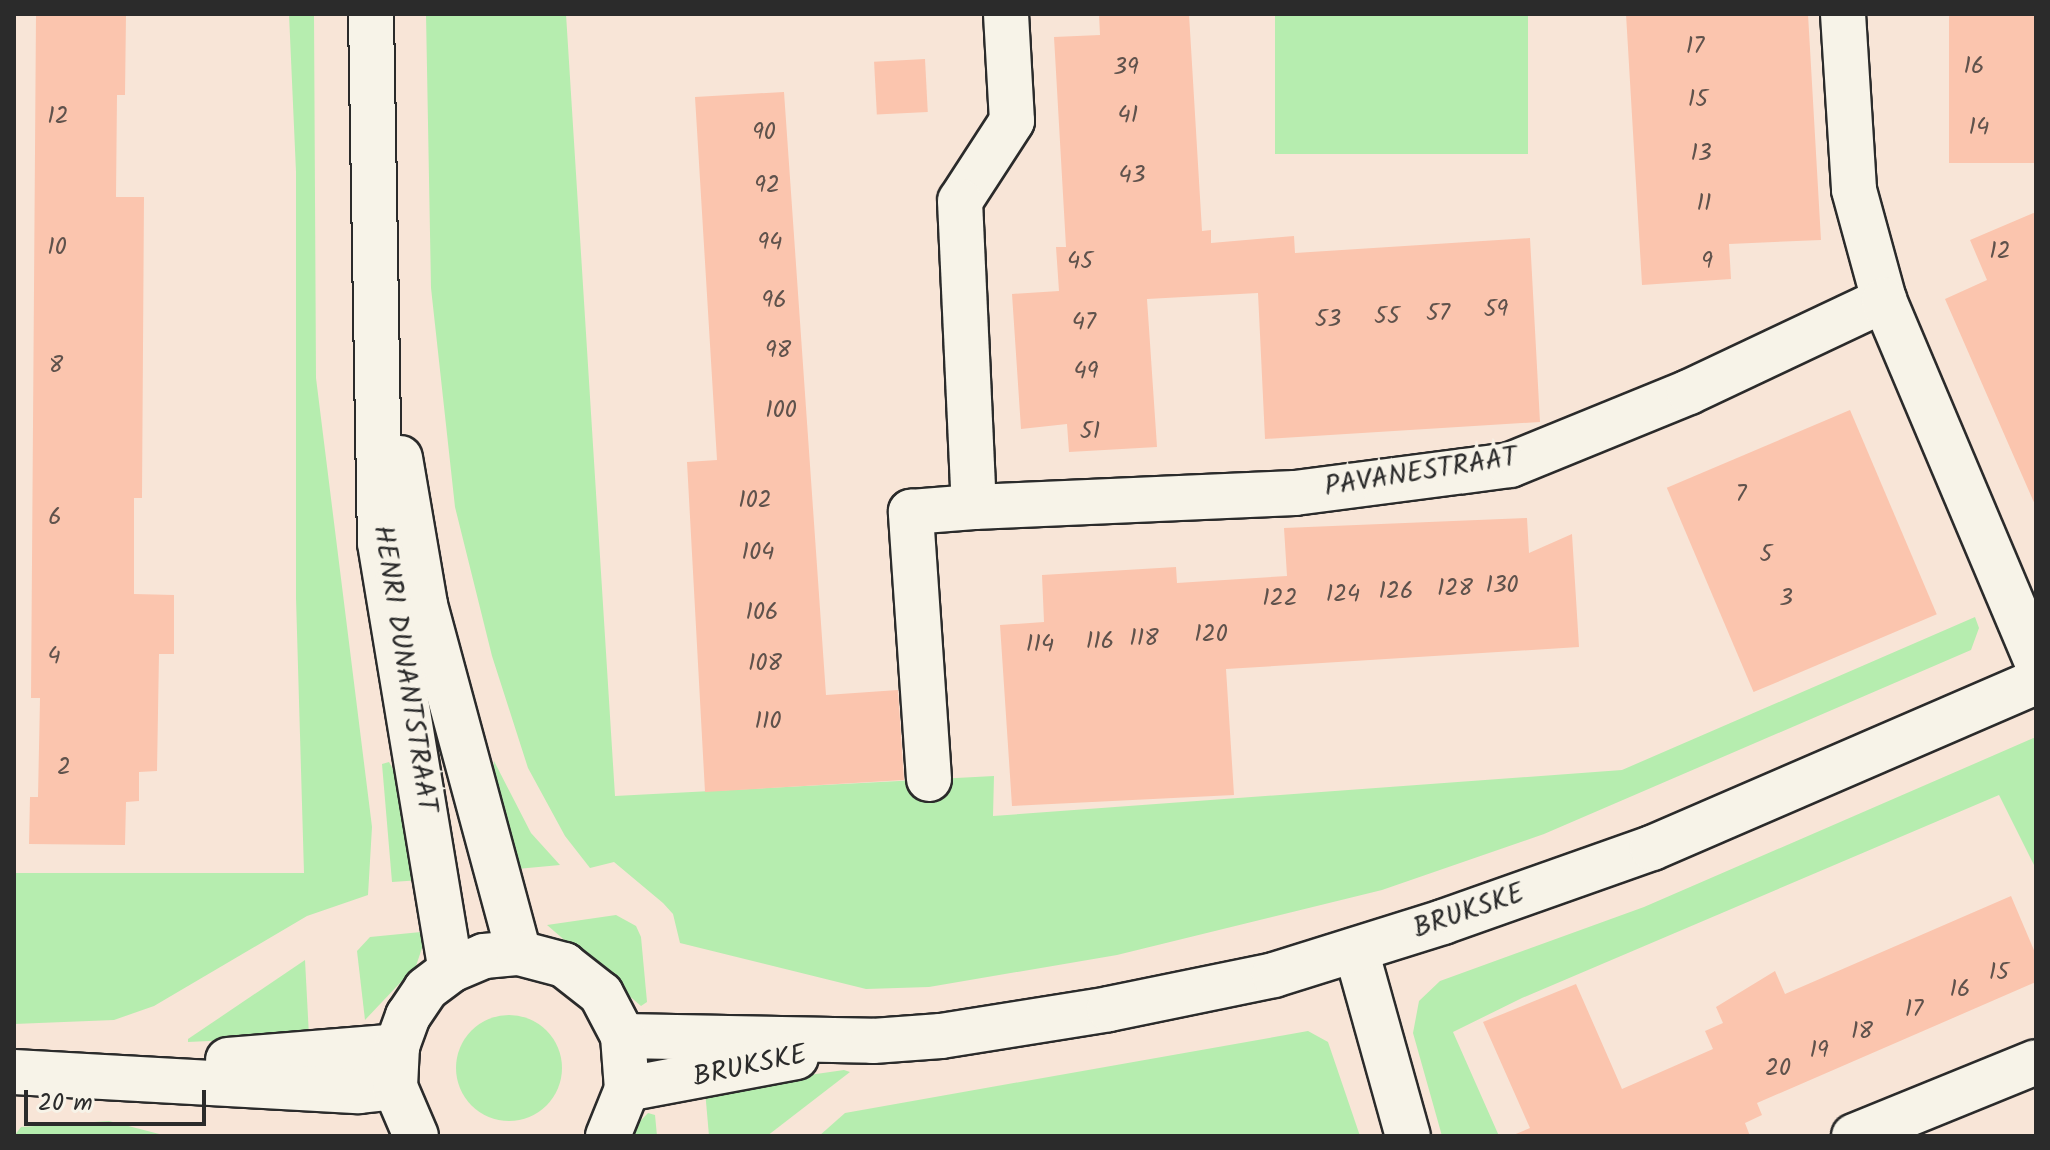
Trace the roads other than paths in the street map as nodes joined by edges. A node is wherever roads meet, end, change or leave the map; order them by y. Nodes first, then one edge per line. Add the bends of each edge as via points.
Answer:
1 (371, 14) edge
2 (1006, 14) edge
3 (1843, 14) edge
4 (1884, 300) junction
5 (376, 319) junction
6 (974, 507) junction
7 (2036, 660) edge
8 (2036, 682) edge
9 (929, 779) dead end
10 (1356, 950) junction
11 (519, 953) junction
12 (451, 970) junction
13 (623, 1036) junction
14 (873, 1041) junction
15 (2036, 1062) edge
16 (396, 1067) junction
17 (14, 1072) edge
18 (627, 1089) junction
19 (416, 1136) edge
20 (608, 1136) edge
21 (1408, 1136) edge
22 (1854, 1136) edge

1 - 5 street, HENRI DUNANTSTRAAT
2 - 6 street via 1012,121 960,201
3 - 4 street via 1854,190
4 - 6 street, PAVANESTRAAT via 1689,392 1510,465 1295,493
4 - 7 street
5 - 11 street, HENRI DUNANTSTRAAT via 425,605
5 - 12 street, HENRI DUNANTSTRAAT via 380,543
6 - 9 street, PAVANESTRAAT via 911,512
8 - 10 street, BRUKSKE via 1652,848
10 - 14 street, BRUKSKE via 1274,975 1109,1009
10 - 21 street
11 - 12 street via 484,956
11 - 13 street via 564,965 601,994
12 - 16 street via 414,1007
13 - 14 street, BRUKSKE
13 - 18 street
14 - 18 street, BRUKSKE
15 - 22 street
16 - 17 street
16 - 19 street
18 - 20 street

